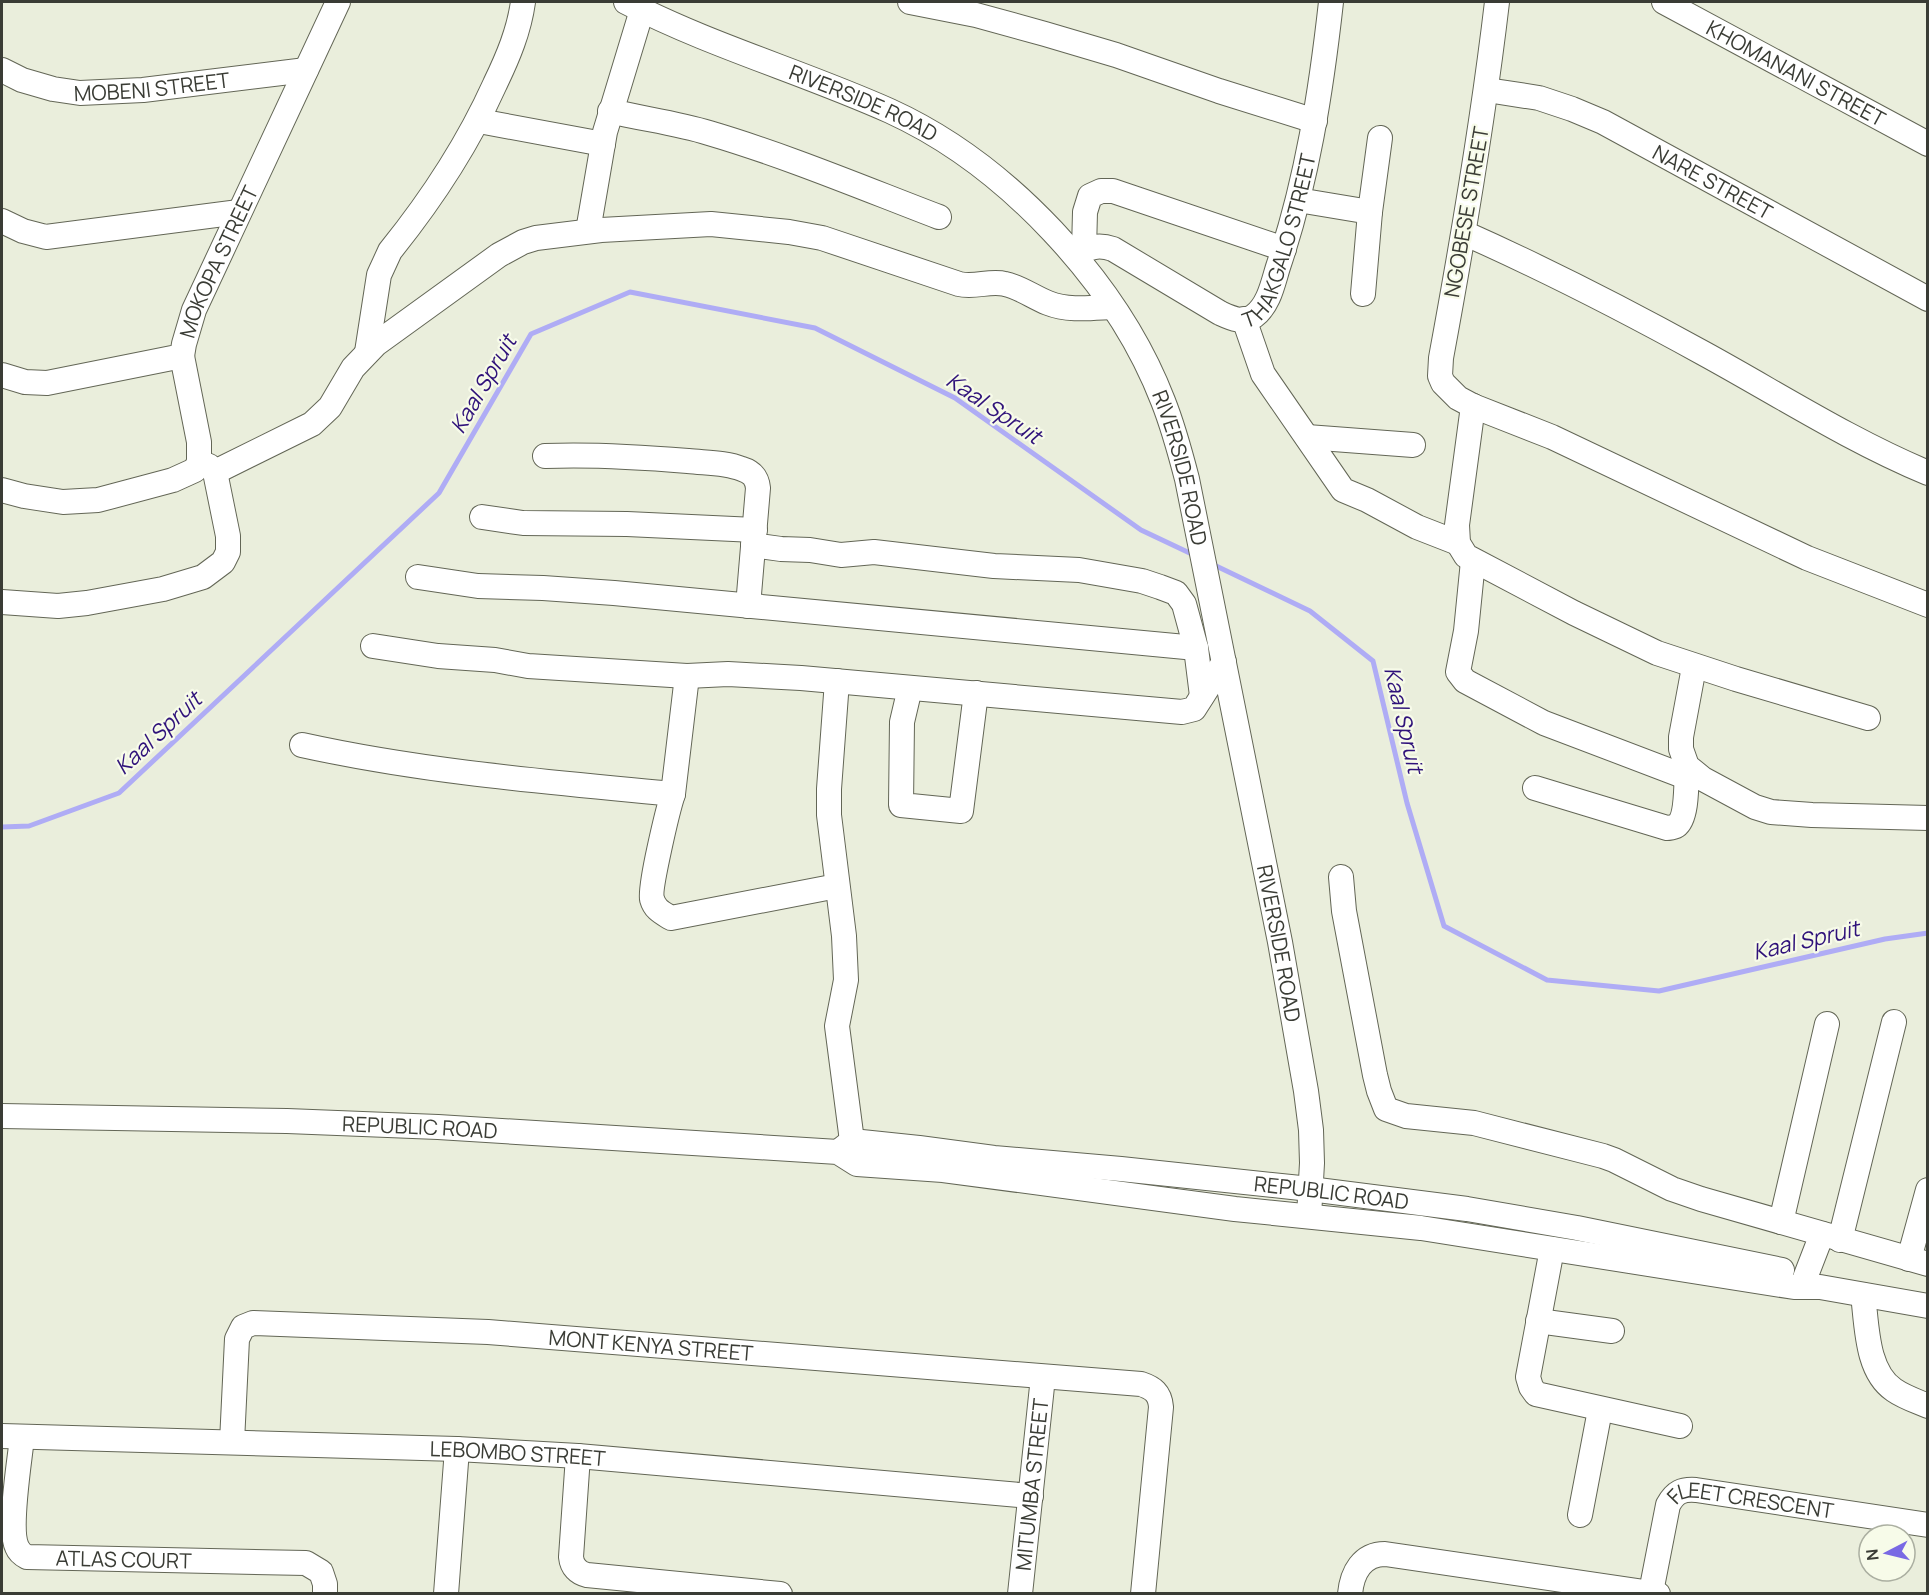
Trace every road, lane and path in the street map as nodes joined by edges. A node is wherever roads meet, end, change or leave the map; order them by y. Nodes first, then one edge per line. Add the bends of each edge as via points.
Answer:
1 (338, 2) edge
2 (523, 2) edge
3 (910, 2) edge
4 (1331, 2) edge
5 (1497, 2) edge
6 (1664, 2) edge
7 (634, 6) edge
8 (2, 70) edge
9 (306, 70) junction
10 (1487, 90) junction
11 (610, 111) junction
12 (1315, 121) junction
13 (479, 122) junction
14 (1380, 138) dead end
15 (603, 144) junction
16 (1928, 144) edge
17 (1298, 200) junction
18 (239, 212) junction
19 (1370, 212) junction
20 (939, 217) dead end
21 (2, 221) edge
22 (588, 231) junction
23 (1464, 233) junction
24 (1284, 249) junction
25 (1080, 253) junction
26 (1363, 294) dead end
27 (1928, 299) edge
28 (1112, 307) junction
29 (1244, 320) junction
30 (367, 352) junction
31 (182, 356) junction
32 (2, 375) edge
33 (1473, 406) junction
34 (1307, 437) junction
35 (1413, 445) dead end
36 (545, 456) dead end
37 (207, 467) junction
38 (1928, 474) edge
39 (2, 490) edge
40 (482, 517) dead end
41 (754, 538) junction
42 (1466, 552) junction
43 (418, 577) dead end
44 (2, 602) edge
45 (1928, 605) edge
46 (748, 606) junction
47 (373, 646) dead end
48 (1196, 648) junction
49 (1224, 662) junction
50 (1694, 666) junction
51 (687, 676) junction
52 (837, 681) junction
53 (910, 688) junction
54 (976, 693) junction
55 (1202, 696) junction
56 (1868, 718) dead end
57 (302, 745) dead end
58 (1686, 772) junction
59 (1535, 788) dead end
60 (673, 794) junction
61 (1928, 818) edge
62 (1341, 877) dead end
63 (837, 886) junction
64 (1893, 1022) dead end
65 (1827, 1024) dead end
66 (2, 1116) edge
67 (845, 1147) junction
68 (1310, 1189) junction
69 (1928, 1190) edge
70 (1309, 1216) junction
71 (1781, 1222) junction
72 (1831, 1237) junction
73 (1552, 1248) junction
74 (1918, 1262) edge
75 (1813, 1283) junction
76 (1863, 1295) junction
77 (1928, 1306) edge
78 (1538, 1320) junction
79 (1612, 1331) dead end
80 (1042, 1377) junction
81 (1928, 1406) edge
82 (1600, 1410) junction
83 (1680, 1426) dead end
84 (12, 1436) edge
85 (232, 1442) junction
86 (457, 1449) junction
87 (578, 1456) junction
88 (1031, 1496) junction
89 (1580, 1515) dead end
90 (1928, 1525) edge
91 (325, 1593) edge
92 (446, 1593) edge
93 (780, 1593) edge
94 (1020, 1593) edge
95 (1143, 1593) edge
96 (1350, 1593) edge
97 (1655, 1593) edge

1 - 9 street, MOKOPA STREET
2 - 13 street via 514,40
3 - 12 street via 1045,34
4 - 12 street, THAKGALO STREET
5 - 10 street, NGOBESE STREET
6 - 16 street, KHOMANANI STREET
7 - 11 street
7 - 25 street, RIVERSIDE ROAD via 890,111 927,130 1014,192
8 - 9 street, MOBENI STREET via 32,83 80,93 143,90
9 - 18 street, MOKOPA STREET
10 - 23 street, NGOBESE STREET
10 - 27 street, NARE STREET via 1539,98 1603,122
11 - 15 street
11 - 20 street via 710,133
12 - 17 street, THAKGALO STREET
13 - 15 street
13 - 30 street via 453,166 383,264
14 - 19 street
15 - 22 street
17 - 19 street
17 - 24 street, THAKGALO STREET
18 - 21 street via 46,237
18 - 31 street, MOKOPA STREET via 194,310
19 - 26 street
22 - 28 street via 711,224 789,232 822,238 959,284 996,282 1063,307
22 - 30 street via 536,238 499,255
23 - 33 street, NGOBESE STREET via 1440,367 1449,391
23 - 38 street via 1581,289 1814,417
24 - 25 street via 1113,191 1101,191 1090,196
24 - 29 street, THAKGALO STREET via 1268,298 1254,316
25 - 28 street, RIVERSIDE ROAD
25 - 29 street, THAKGALO STREET via 1103,246 1113,249 1220,313
28 - 49 street, RIVERSIDE ROAD via 1163,399 1181,456
29 - 34 street via 1263,374
30 - 37 street via 330,407 312,424
31 - 32 street, MOKOPA STREET via 47,383
31 - 37 street
33 - 42 street via 1457,516
33 - 45 street, NGOBESE STREET via 1551,437 1807,558
34 - 35 street
34 - 42 street via 1343,490
36 - 41 street via 656,458 742,469 757,479
37 - 39 street via 98,500 63,502
37 - 44 street via 228,536 228,552 223,562 203,577 87,603 58,606
40 - 41 street via 523,523 627,524
41 - 46 street
41 - 48 street via 782,549 841,555 874,552 994,566 1079,570 1142,581 1176,593 1184,604
42 - 50 street via 1619,636
42 - 58 street via 1466,631 1458,672 1465,681 1544,723
43 - 46 street via 478,586
46 - 48 street
47 - 51 street via 528,666
48 - 55 street
49 - 55 street
49 - 68 street, RIVERSIDE ROAD via 1306,1091 1312,1148
50 - 56 street
50 - 58 street via 1681,737
51 - 52 street via 728,674
51 - 60 street
52 - 53 street
52 - 63 street via 829,798
53 - 54 street
53 - 54 street via 902,722 901,805 961,811
54 - 55 street via 1182,712 1194,709
57 - 60 street via 368,760
58 - 59 street via 1682,819 1667,828
58 - 61 street via 1771,812
60 - 63 street via 651,897 657,910 672,918
62 - 71 street via 1373,1064 1386,1109 1406,1116 1474,1123 1603,1156 1672,1189
63 - 67 street via 846,980 837,1026
64 - 72 street
65 - 71 street
66 - 67 street, REPUBLIC ROAD via 287,1121
67 - 68 street, REPUBLIC ROAD via 919,1148
67 - 70 street, REPUBLIC ROAD via 858,1164 943,1170
68 - 70 street, RIVERSIDE ROAD
68 - 75 street, REPUBLIC ROAD via 1546,1222 1759,1265 1797,1274
69 - 74 street
70 - 73 street, REPUBLIC ROAD
71 - 72 street
72 - 74 street
72 - 75 street
73 - 75 street, REPUBLIC ROAD via 1794,1287
73 - 78 street
75 - 76 street, REPUBLIC ROAD
76 - 77 street, REPUBLIC ROAD
76 - 81 street via 1868,1336 1881,1376 1892,1389
78 - 79 street
78 - 82 street via 1528,1377 1531,1388 1536,1394
80 - 85 street, MONT KENYA STREET via 510,1334 253,1323 243,1327 237,1339
80 - 88 street, MITUMBA STREET
80 - 95 street, MONT KENYA STREET via 1141,1384 1159,1396
82 - 83 street
82 - 89 street
84 - 85 street, LEBOMBO STREET
84 - 91 street, ATLAS COURT via 14,1534 17,1547 27,1557 306,1563 321,1572
85 - 86 street, LEBOMBO STREET
86 - 87 street, LEBOMBO STREET
86 - 92 street
87 - 88 street, LEBOMBO STREET
87 - 93 street via 571,1557 579,1572
88 - 94 street, MITUMBA STREET
90 - 97 street, FLEET CRESCENT via 1696,1490 1680,1491 1668,1505
96 - 97 street via 1357,1570 1371,1555 1385,1554

